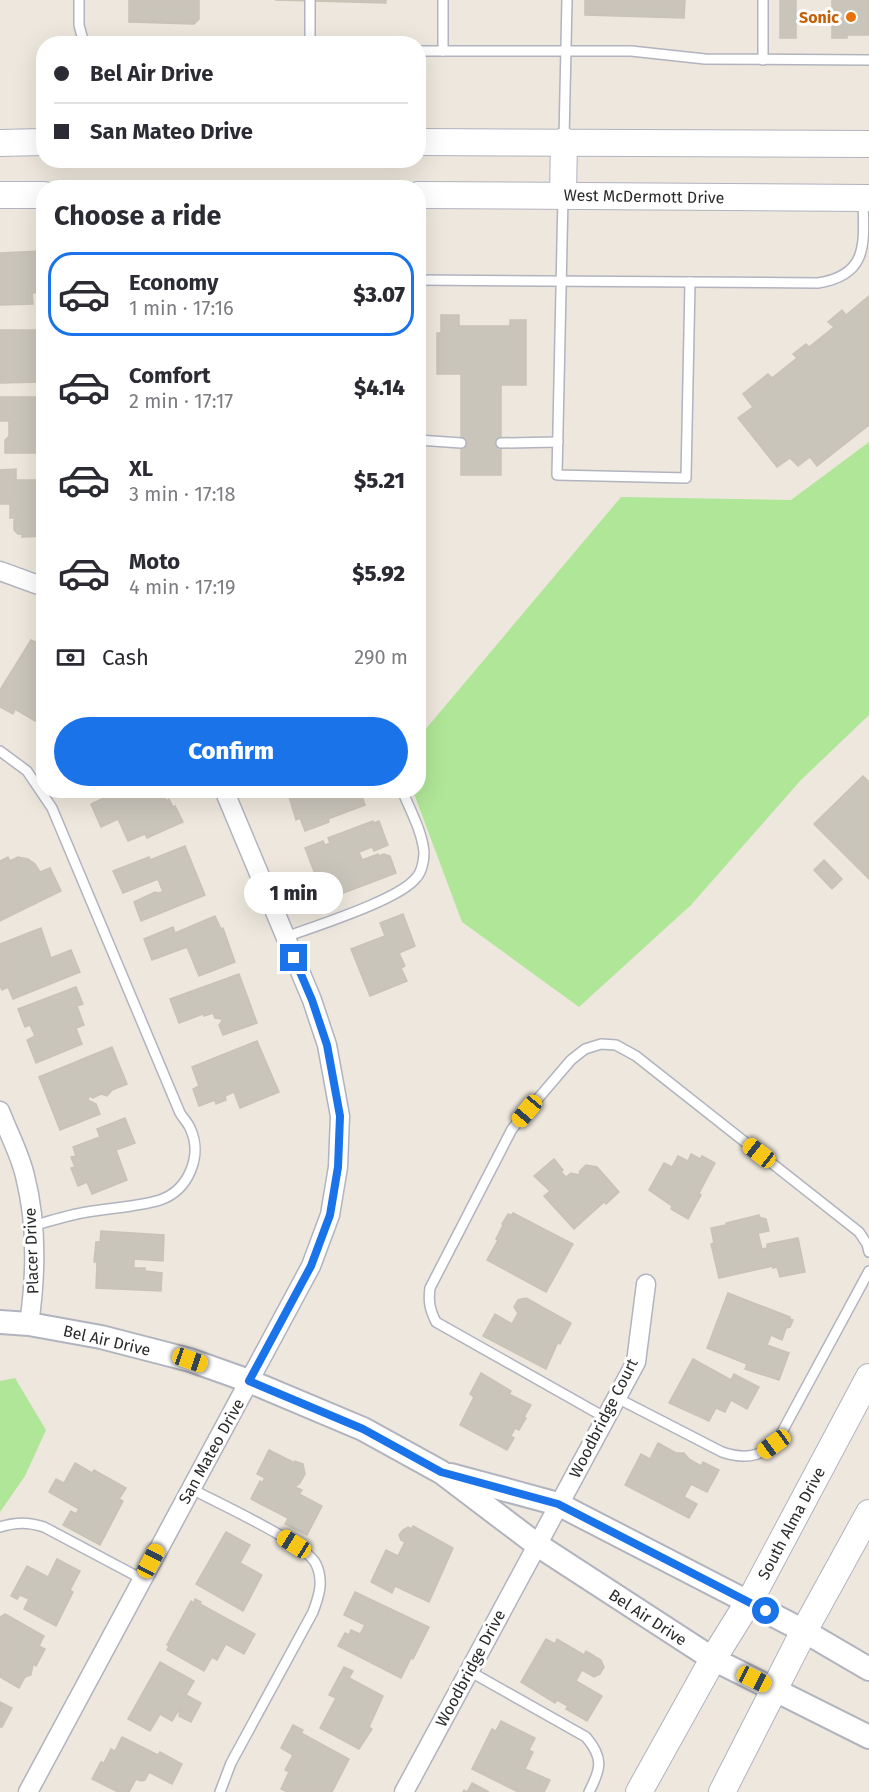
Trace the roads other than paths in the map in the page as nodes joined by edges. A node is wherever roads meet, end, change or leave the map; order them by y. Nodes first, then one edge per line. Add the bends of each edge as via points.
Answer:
1 (79, 0) edge
2 (443, 0) edge
3 (567, 0) edge
4 (763, 0) edge
5 (310, 1) edge
6 (82, 36) edge
7 (310, 36) edge
8 (426, 51) edge
9 (443, 51) junction
10 (566, 51) junction
11 (763, 60) junction
12 (869, 60) edge
13 (564, 141) junction
14 (0, 142) edge
15 (36, 142) edge
16 (426, 142) edge
17 (869, 144) edge
18 (0, 195) edge
19 (36, 195) edge
20 (426, 195) edge
21 (563, 195) junction
22 (866, 198) edge
23 (426, 280) edge
24 (561, 281) junction
25 (690, 282) junction
26 (426, 441) edge
27 (558, 442) junction
28 (460, 443) dead end
29 (501, 443) dead end
30 (0, 571) edge
31 (36, 583) edge
32 (0, 751) edge
33 (36, 784) edge
34 (45, 798) edge
35 (227, 798) edge
36 (405, 798) edge
37 (286, 937) junction
38 (0, 1110) edge
39 (33, 1226) junction
40 (869, 1252) edge
41 (869, 1271) edge
42 (646, 1284) dead end
43 (0, 1322) edge
44 (29, 1324) junction
45 (869, 1377) edge
46 (249, 1381) junction
47 (616, 1398) junction
48 (606, 1418) junction
49 (441, 1472) junction
50 (190, 1488) junction
51 (558, 1504) junction
52 (869, 1513) edge
53 (0, 1527) edge
54 (536, 1545) junction
55 (142, 1579) junction
56 (748, 1601) junction
57 (804, 1631) junction
58 (713, 1659) junction
59 (869, 1669) edge
60 (469, 1671) junction
61 (774, 1689) junction
62 (869, 1737) edge
63 (28, 1792) edge
64 (220, 1792) edge
65 (404, 1792) edge
66 (589, 1792) edge
67 (639, 1792) edge
68 (722, 1792) edge

1 - 6 lane
2 - 9 lane
3 - 10 lane
4 - 11 lane
5 - 7 lane
8 - 9 lane
9 - 10 lane
10 - 11 lane
10 - 13 lane
11 - 12 lane
13 - 16 main road
13 - 17 main road
13 - 21 main road
14 - 15 main road
18 - 19 main road
20 - 21 main road, West McDermott Drive
21 - 22 main road, West McDermott Drive
21 - 24 lane
22 - 25 lane via 864,252 858,264 837,280
23 - 24 lane
24 - 25 lane
24 - 27 lane
25 - 27 lane via 686,478 558,475
26 - 28 lane
27 - 29 lane
30 - 31 street
32 - 33 lane via 27,771
34 - 39 lane via 180,1113 190,1127 195,1161 188,1178 161,1199 83,1212
35 - 37 street, San Mateo Drive
36 - 37 lane via 424,852 417,878 389,897
37 - 46 street, San Mateo Drive via 327,1045 340,1116 338,1167 330,1215 311,1266
38 - 39 street, Placer Drive via 25,1175
39 - 44 street, Placer Drive
40 - 48 lane via 860,1232 636,1056 616,1045 585,1049 512,1128 430,1288 428,1299 436,1322
41 - 47 lane via 782,1432 763,1452 735,1456 722,1452
42 - 47 street, Woodbridge Court via 636,1362
43 - 44 street, Bel Air Drive
44 - 46 street, Bel Air Drive via 101,1337 190,1360
45 - 56 main road, South Alma Drive
46 - 49 street, Bel Air Drive via 363,1429
46 - 50 street, San Mateo Drive
47 - 48 street, Woodbridge Court
48 - 51 street, Woodbridge Court
49 - 51 street, Bel Air Drive
49 - 54 street, Bel Air Drive
50 - 55 street, San Mateo Drive
50 - 64 lane via 307,1552 320,1580 313,1612 231,1763
51 - 54 street, Woodbridge Court
51 - 56 street, Bel Air Drive
52 - 57 main road
53 - 55 lane via 14,1522 44,1527
54 - 58 street, Bel Air Drive
54 - 60 street, Woodbridge Drive
55 - 63 street, San Mateo Drive
56 - 57 street, Bel Air Drive
56 - 58 main road, South Alma Drive
57 - 59 street, Bel Air Drive
57 - 61 main road
58 - 61 street, Bel Air Drive
58 - 67 main road, South Alma Drive
60 - 65 street, Woodbridge Drive
60 - 66 lane via 586,1737 599,1760 598,1774
61 - 62 street, Bel Air Drive
61 - 68 main road

